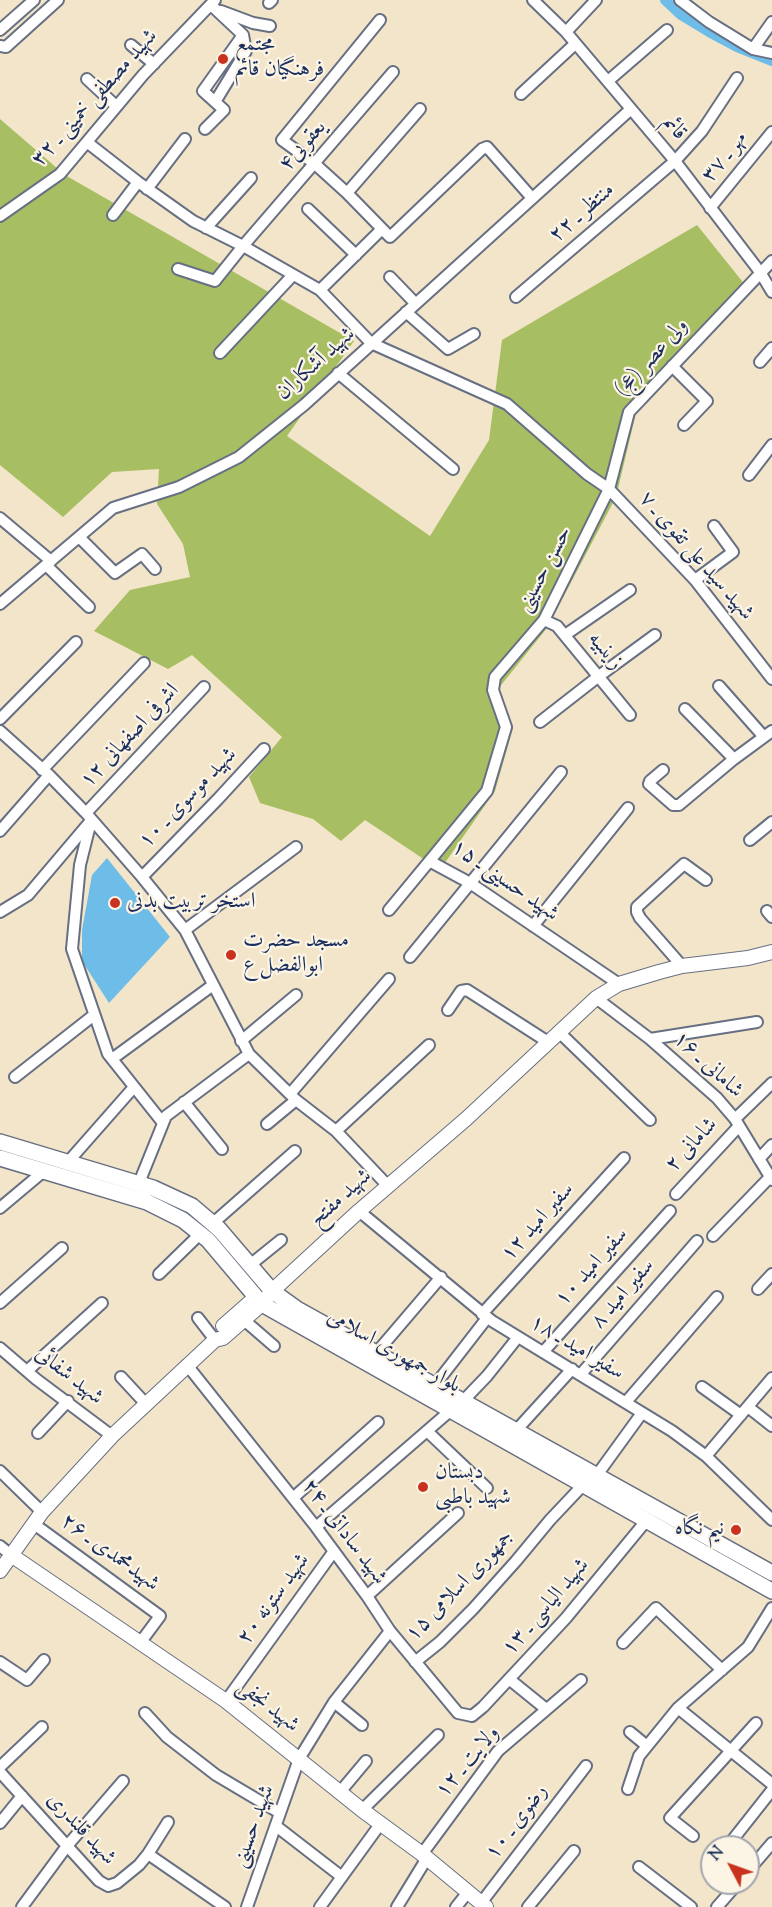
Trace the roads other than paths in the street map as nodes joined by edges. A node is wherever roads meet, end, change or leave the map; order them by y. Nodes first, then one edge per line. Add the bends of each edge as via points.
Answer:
1 (34, 0) edge
2 (58, 0) edge
3 (533, 0) edge
4 (596, 0) edge
5 (680, 0) edge
6 (213, 2) edge
7 (380, 20) dead end
8 (772, 21) edge
9 (270, 26) dead end
10 (0, 30) edge
11 (667, 30) dead end
12 (566, 32) junction
13 (575, 44) junction
14 (131, 45) dead end
15 (0, 46) edge
16 (753, 49) junction
17 (772, 53) edge
18 (154, 64) junction
19 (393, 72) dead end
20 (91, 78) dead end
21 (737, 78) dead end
22 (608, 81) junction
23 (521, 94) dead end
24 (116, 106) junction
25 (420, 109) dead end
26 (631, 109) junction
27 (206, 129) dead end
28 (772, 132) edge
29 (185, 139) dead end
30 (88, 143) junction
31 (675, 161) junction
32 (315, 164) junction
33 (251, 178) dead end
34 (143, 185) junction
35 (347, 193) junction
36 (532, 198) junction
37 (710, 208) junction
38 (308, 209) dead end
39 (113, 215) dead end
40 (0, 216) edge
41 (206, 228) junction
42 (382, 229) junction
43 (243, 246) junction
44 (356, 255) junction
45 (772, 261) edge
46 (178, 269) dead end
47 (760, 272) junction
48 (293, 275) junction
49 (390, 277) dead end
50 (320, 290) junction
51 (772, 292) edge
52 (516, 297) dead end
53 (415, 303) junction
54 (406, 312) junction
55 (474, 334) dead end
56 (371, 343) junction
57 (772, 348) edge
58 (220, 353) dead end
59 (760, 362) dead end
60 (672, 366) junction
61 (338, 373) junction
62 (684, 425) dead end
63 (772, 445) edge
64 (453, 469) dead end
65 (749, 475) dead end
66 (609, 489) junction
67 (0, 518) edge
68 (714, 526) dead end
69 (79, 537) junction
70 (48, 563) junction
71 (155, 569) dead end
72 (695, 580) junction
73 (630, 590) dead end
74 (0, 604) edge
75 (88, 608) dead end
76 (544, 621) junction
77 (565, 635) junction
78 (655, 635) dead end
79 (76, 642) dead end
80 (144, 663) dead end
81 (598, 676) junction
82 (772, 679) edge
83 (719, 686) dead end
84 (204, 687) dead end
85 (685, 709) dead end
86 (630, 715) dead end
87 (0, 719) edge
88 (540, 722) dead end
89 (506, 727) joint
90 (768, 734) edge
91 (3, 739) edge
92 (264, 748) dead end
93 (734, 759) junction
94 (663, 770) dead end
95 (46, 772) junction
96 (561, 772) dead end
97 (628, 808) dead end
98 (88, 817) junction
99 (772, 822) edge
100 (0, 831) edge
101 (750, 840) dead end
102 (296, 847) dead end
103 (432, 858) junction
104 (142, 877) junction
105 (706, 880) dead end
106 (470, 883) junction
107 (389, 910) dead end
108 (0, 912) edge
109 (533, 926) junction
110 (185, 930) junction
111 (772, 952) edge
112 (410, 957) dead end
113 (682, 966) junction
114 (389, 979) dead end
115 (619, 984) junction
116 (213, 985) junction
117 (296, 995) dead end
118 (596, 998) junction
119 (448, 1010) dead end
120 (94, 1015) junction
121 (757, 1022) dead end
122 (559, 1032) junction
123 (650, 1039) junction
124 (241, 1041) junction
125 (548, 1042) junction
126 (429, 1045) dead end
127 (249, 1054) junction
128 (112, 1059) junction
129 (15, 1077) dead end
130 (772, 1083) edge
131 (135, 1087) junction
132 (293, 1097) junction
133 (184, 1102) junction
134 (165, 1119) junction
135 (650, 1120) dead end
136 (737, 1122) junction
137 (267, 1124) dead end
138 (336, 1131) junction
139 (0, 1142) edge
140 (772, 1145) edge
141 (222, 1149) dead end
142 (295, 1151) dead end
143 (0, 1158) edge
144 (624, 1158) dead end
145 (759, 1159) junction
146 (68, 1162) junction
147 (44, 1171) junction
148 (88, 1175) junction
149 (771, 1179) edge
150 (139, 1183) junction
151 (388, 1186) junction
152 (676, 1194) dead end
153 (0, 1208) edge
154 (359, 1211) junction
155 (670, 1211) dead end
156 (212, 1224) junction
157 (200, 1234) junction
158 (713, 1236) dead end
159 (281, 1240) dead end
160 (698, 1241) dead end
161 (62, 1248) dead end
162 (250, 1265) junction
163 (159, 1274) dead end
164 (772, 1274) edge
165 (441, 1277) junction
166 (758, 1289) dead end
167 (272, 1291) junction
168 (717, 1297) dead end
169 (259, 1300) junction
170 (0, 1303) edge
171 (102, 1303) dead end
172 (485, 1316) junction
173 (198, 1318) dead end
174 (244, 1320) junction
175 (518, 1337) junction
176 (215, 1340) junction
177 (274, 1346) dead end
178 (0, 1348) edge
179 (544, 1351) junction
180 (377, 1352) junction
181 (187, 1365) junction
182 (27, 1371) junction
183 (577, 1372) junction
184 (121, 1377) dead end
185 (772, 1378) edge
186 (435, 1385) junction
187 (702, 1387) dead end
188 (68, 1401) junction
189 (463, 1401) junction
190 (626, 1402) junction
191 (146, 1404) junction
192 (450, 1411) junction
193 (744, 1411) junction
194 (642, 1413) junction
195 (378, 1422) dead end
196 (772, 1426) edge
197 (427, 1431) junction
198 (38, 1433) dead end
199 (112, 1436) junction
200 (511, 1436) junction
201 (706, 1456) junction
202 (0, 1471) edge
203 (597, 1475) junction
204 (584, 1485) junction
205 (487, 1488) dead end
206 (293, 1498) junction
207 (458, 1513) dead end
208 (38, 1518) junction
209 (772, 1520) edge
210 (646, 1521) junction
211 (316, 1527) junction
212 (731, 1549) junction
213 (6, 1550) edge
214 (334, 1551) junction
215 (722, 1562) junction
216 (769, 1570) edge
217 (0, 1571) edge
218 (772, 1591) edge
219 (367, 1596) junction
220 (772, 1608) edge
221 (390, 1631) junction
222 (140, 1643) junction
223 (623, 1643) dead end
224 (45, 1660) dead end
225 (0, 1662) edge
226 (415, 1662) junction
227 (722, 1670) junction
228 (509, 1679) junction
229 (581, 1680) dead end
230 (226, 1701) junction
231 (334, 1702) junction
232 (678, 1708) junction
233 (546, 1709) junction
234 (145, 1713) dead end
235 (472, 1716) joint
236 (756, 1723) dead end
237 (362, 1725) dead end
238 (42, 1727) dead end
239 (630, 1732) dead end
240 (438, 1735) dead end
241 (647, 1746) junction
242 (731, 1751) junction
243 (299, 1759) junction
244 (366, 1761) dead end
245 (586, 1766) dead end
246 (0, 1767) edge
247 (0, 1772) edge
248 (123, 1781) dead end
249 (772, 1784) edge
250 (628, 1789) dead end
251 (772, 1790) edge
252 (340, 1792) junction
253 (22, 1796) junction
254 (362, 1810) junction
255 (280, 1813) junction
256 (168, 1822) dead end
257 (0, 1823) edge
258 (381, 1823) junction
259 (276, 1826) junction
260 (736, 1835) edge
261 (693, 1836) dead end
262 (772, 1843) edge
263 (67, 1846) junction
264 (574, 1851) dead end
265 (147, 1854) junction
266 (425, 1856) junction
267 (760, 1857) edge
268 (639, 1867) dead end
269 (342, 1877) junction
270 (468, 1892) junction
271 (728, 1895) edge
272 (483, 1905) edge
273 (22, 1907) edge
274 (225, 1907) edge
275 (247, 1907) edge
276 (321, 1907) edge
277 (397, 1907) edge
278 (456, 1907) edge
279 (528, 1907) edge
280 (691, 1907) edge
281 (717, 1907) edge

1 - 10 street
2 - 15 street via 6,47
3 - 12 street, قائم
4 - 12 street
5 - 16 street
6 - 9 street via 228,15
6 - 18 street, شهید مصطفی خمینی ـ ۳۲
6 - 27 street via 243,35 204,91 224,110
7 - 32 street via 282,141
8 - 16 street
11 - 22 street
12 - 13 street, قائم
13 - 22 street, قائم
13 - 23 street
14 - 18 street
16 - 17 street
18 - 24 street, شهید مصطفی خمینی ـ ۳۲
19 - 32 street, یعقوبی۴
20 - 24 street
21 - 31 street, منتظر ـ ۲۲ via 702,131
22 - 26 street, قائم
24 - 30 street, شهید مصطفی خمینی ـ ۳۲
25 - 35 street
26 - 31 street, قائم
26 - 36 street, شهید آشکاران
28 - 37 street, مهر ـ ۳۷
29 - 34 street
30 - 34 street
30 - 40 street, شهید مصطفی خمینی ـ ۳۲ via 60,174
31 - 37 street, قائم
31 - 52 street, منتظر ـ ۲۲
32 - 35 street
32 - 43 street, یعقوبی۴
33 - 41 street
34 - 39 street
34 - 41 street
35 - 42 street
36 - 42 street via 487,147 390,237
36 - 53 street, شهید آشکاران
37 - 47 street, قائم
38 - 44 street
41 - 43 street
42 - 44 street
43 - 46 street, یعقوبی۴ via 215,281
43 - 48 street
44 - 50 street
45 - 47 street, ولی عصر (عج)
47 - 51 street, قائم
47 - 60 street, ولی عصر (عج)
48 - 50 street
48 - 58 street
49 - 53 street
50 - 56 street
53 - 54 street, شهید آشکاران
54 - 55 street via 448,349
54 - 56 street, شهید آشکاران
56 - 61 street, شهید آشکاران
56 - 66 street, شهید سید علی تقوی ـ ۷ via 507,404
57 - 59 street
60 - 62 street via 707,401
60 - 66 street, ولی عصر (عج) via 629,412
61 - 64 street
61 - 69 street, شهید آشکاران via 239,457 178,487 113,508
63 - 65 street
66 - 72 street, شهید سید علی تقوی ـ ۷
66 - 76 street, حسن حسینی
67 - 70 street
68 - 72 street via 733,552
69 - 70 street, شهید آشکاران
69 - 71 street via 115,573 142,554
70 - 74 street, شهید آشکاران
70 - 75 street
72 - 82 street, شهید سید علی تقوی ـ ۷
73 - 77 street
76 - 77 street, زینبیه via 557,626
76 - 89 street, حسن حسینی via 495,677 493,690
77 - 81 street, زینبیه
78 - 81 street
79 - 87 street
80 - 95 street
81 - 86 street, زینبیه
81 - 88 street
83 - 90 street
84 - 98 street, اشرفی اصفهانی ۱۲
85 - 93 street
89 - 103 street, شهید حسینی ـ ۱۵ via 487,791
90 - 93 street
91 - 95 street
92 - 104 street, شهید موسوی ـ ۱۰
93 - 94 street via 677,806 649,784
95 - 98 street
95 - 100 street
96 - 106 street
97 - 109 street
98 - 104 street
98 - 108 street, اشرفی اصفهانی ۱۲ via 28,895
98 - 120 street via 72,949
99 - 101 street
102 - 110 street
103 - 106 street, شهید حسینی ـ ۱۵ via 433,863
103 - 107 street
104 - 110 street
105 - 113 street via 684,864 637,907 640,918
106 - 109 street, شهید حسینی ـ ۱۵
106 - 112 street
109 - 115 street, شهید حسینی ـ ۱۵
110 - 116 street
111 - 113 street, شهید مفتح
113 - 115 street, شهید مفتح
114 - 132 street
115 - 118 street, شهید مفتح
116 - 124 street
116 - 128 street
117 - 124 street
118 - 122 street, شهید مفتح
118 - 123 street, شامانی ـ ۱۶
119 - 125 street via 461,991 467,990
120 - 128 street
120 - 129 street
121 - 123 street
122 - 125 street, شهید مفتح
122 - 135 street
123 - 136 street, شامانی ـ ۱۶ via 717,1098
124 - 127 street
125 - 151 street, شهید مفتح
126 - 138 street
127 - 132 street
127 - 133 street
128 - 131 street
130 - 136 street, شامانی ۲
131 - 134 street
131 - 146 street
132 - 137 street
132 - 138 street
133 - 134 street
133 - 141 street
134 - 150 street
136 - 145 street, شامانی ـ ۱۶
136 - 152 street, شامانی ۲
138 - 151 street
139 - 146 main road, بلوار جمهوری اسلامی
140 - 145 street
142 - 156 street
143 - 147 main road, بلوار جمهوری اسلامی
144 - 172 street, سفیر امید ۱۲
145 - 149 street, شامانی ـ ۱۶
146 - 148 main road, بلوار جمهوری اسلامی
147 - 148 main road, بلوار جمهوری اسلامی
147 - 153 street
148 - 150 main road, بلوار جمهوری اسلامی
148 - 157 main road, بلوار جمهوری اسلامی via 183,1220
149 - 158 street
150 - 156 main road, بلوار جمهوری اسلامی via 192,1206
151 - 154 street, شهید مفتح
154 - 165 street, سفیر امید ـ ۱۸
154 - 167 street, شهید مفتح
155 - 179 street, سفیر امید ۱۰
156 - 162 main road, بلوار جمهوری اسلامی
157 - 163 street
157 - 169 main road, بلوار جمهوری اسلامی
159 - 162 street
160 - 183 street, سفیر امید ۸
161 - 170 street
162 - 167 main road, بلوار جمهوری اسلامی
164 - 166 street
165 - 172 street, سفیر امید ـ ۱۸
165 - 180 street
167 - 169 street, شهید مفتح
167 - 180 main road, بلوار جمهوری اسلامی
168 - 190 street
169 - 174 street, شهید مفتح
169 - 176 street via 218,1330
169 - 192 main road, بلوار جمهوری اسلامی
171 - 182 street
172 - 175 street, سفیر امید ـ ۱۸
172 - 186 street, سفیر امید ۱۲
173 - 176 street
174 - 176 street, شهید مفتح
174 - 177 street
175 - 179 street, سفیر امید ـ ۱۸
175 - 189 street
176 - 181 street, شهید مفتح
178 - 182 street, شهید شفائی
179 - 183 street, سفیر امید ـ ۱۸
180 - 186 main road, بلوار جمهوری اسلامی
181 - 191 street, شهید مفتح
181 - 206 street, شهید ساداتی ـ ۲۴
182 - 188 street, شهید شفائی
183 - 190 street, سفیر امید ـ ۱۸
183 - 200 street, سفیر امید ۸
184 - 191 street
185 - 193 street
186 - 189 main road, بلوار جمهوری اسلامی
187 - 193 street
188 - 198 street
188 - 199 street, شهید شفائی
189 - 200 main road, بلوار جمهوری اسلامی
190 - 194 street, سفیر امید ـ ۱۸
191 - 199 street, شهید مفتح
192 - 197 street
192 - 200 main road, بلوار جمهوری اسلامی
193 - 196 street
193 - 201 street
194 - 201 street, سفیر امید ـ ۱۸
194 - 203 street
195 - 206 street
197 - 205 street
197 - 211 street
199 - 208 street, شهید مفتح
200 - 203 main road, بلوار جمهوری اسلامی
200 - 204 main road, بلوار جمهوری اسلامی
201 - 209 street, سفیر امید ـ ۱۸
202 - 208 street, شهیدمحمدی ـ ۲۶
203 - 212 main road, بلوار جمهوری اسلامی
204 - 210 main road, بلوار جمهوری اسلامی
204 - 226 street, جمهوری اسلامی ۱۵ via 473,1609
206 - 211 street, شهید ساداتی ـ ۲۴
207 - 219 street
208 - 213 street, شهید مفتح
208 - 222 street, شهیدمحمدی ـ ۲۶ via 160,1616
210 - 215 main road, بلوار جمهوری اسلامی
210 - 228 street, شهید الیاسی ـ ۱۳ via 566,1618
211 - 214 street, شهید ساداتی ـ ۲۴
212 - 215 main road
212 - 216 main road, بلوار جمهوری اسلامی
213 - 217 street, شهید مفتح
213 - 222 street, شهید نجفی
214 - 219 street, شهید ساداتی ـ ۲۴
214 - 230 street, شهید ستونه ۲۰
215 - 218 main road, بلوار جمهوری اسلامی
219 - 221 street, شهید ساداتی ـ ۲۴
220 - 227 street via 748,1647
221 - 226 street, شهید ساداتی ـ ۲۴
221 - 231 street, شهید حسینی
222 - 230 street, شهید نجفی
223 - 227 street via 656,1608
224 - 225 street via 27,1680
226 - 235 street, شهید ساداتی ـ ۲۴ via 458,1713
227 - 232 street
228 - 233 street
228 - 235 street, شهید الیاسی ـ ۱۳
229 - 233 street, ولایت ـ ۱۲
230 - 243 street, شهید نجفی
231 - 237 street
231 - 243 street, شهید حسینی
232 - 241 street
232 - 242 street
233 - 266 street, ولایت ـ ۱۲ via 498,1751
234 - 255 street via 167,1737 216,1775
236 - 242 street
238 - 246 street
239 - 241 street
240 - 254 street
241 - 250 street via 639,1756
242 - 249 street
242 - 261 street via 670,1818
243 - 252 street, شهید نجفی
243 - 255 street, شهید حسینی
244 - 252 street
245 - 272 street, رضوی ـ ۱۰
247 - 253 street, شهید قلندری
248 - 263 street
251 - 260 street
252 - 254 street, شهید نجفی
253 - 257 street
253 - 263 street, شهید قلندری
254 - 258 street, شهید نجفی
255 - 259 street, شهید حسینی
256 - 265 street
258 - 266 street, شهید نجفی
258 - 269 street
259 - 269 street
259 - 275 street, شهید حسینی
262 - 267 street
263 - 265 street, شهید قلندری via 108,1886 128,1875
263 - 273 street
264 - 279 street
265 - 274 street, شهید قلندری
266 - 270 street, شهید نجفی
266 - 277 street, ولایت ـ ۱۲
268 - 280 street
269 - 276 street
270 - 272 street, شهید نجفی
270 - 278 street
271 - 281 street

